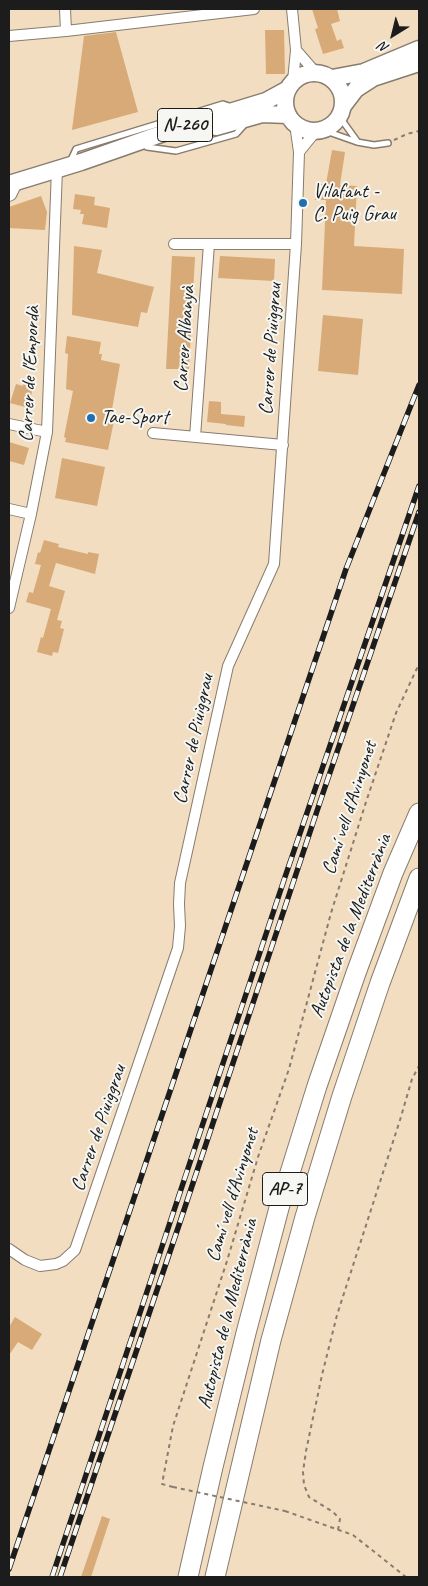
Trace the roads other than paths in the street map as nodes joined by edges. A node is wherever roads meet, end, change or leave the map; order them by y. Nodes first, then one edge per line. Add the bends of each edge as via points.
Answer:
1 (65, 9) edge
2 (254, 9) edge
3 (292, 9) edge
4 (66, 31) junction
5 (9, 36) edge
6 (296, 50) junction
7 (419, 50) edge
8 (419, 63) edge
9 (324, 76) junction
10 (291, 85) junction
11 (342, 110) junction
12 (246, 113) junction
13 (292, 119) junction
14 (320, 130) junction
15 (357, 142) junction
16 (388, 143) road end
17 (299, 152) junction
18 (69, 165) junction
19 (13, 183) edge
20 (9, 196) edge
21 (174, 244) dead end
22 (209, 244) junction
23 (296, 244) junction
24 (9, 424) edge
25 (47, 432) junction
26 (153, 433) dead end
27 (195, 437) junction
28 (282, 445) junction
29 (9, 509) edge
30 (31, 514) junction
31 (9, 608) edge
32 (419, 813) edge
33 (419, 878) edge
34 (9, 1249) edge
35 (188, 1577) edge
36 (215, 1577) edge

1 - 4 street
2 - 4 street
3 - 6 street
4 - 5 street
6 - 9 street
6 - 10 street
7 - 9 main road, N-260 via 364,72
8 - 11 main road via 373,78 356,90
9 - 10 main road, N-260 via 302,75
9 - 11 main road via 341,91
10 - 12 main road, N-260
10 - 13 main road via 285,102
11 - 14 main road via 334,124
11 - 15 lane via 344,122
12 - 13 main road, N-260
12 - 18 main road, N-260 via 162,133
12 - 18 main road, N-260 via 130,153
13 - 14 main road, N-260 via 303,129
13 - 17 street, Carrer de Piuiggrau
14 - 15 lane
14 - 17 street
15 - 16 lane
17 - 23 street, Carrer de Piuiggrau
18 - 19 main road, N-260
18 - 25 street, Carrer de l'Empordà
19 - 20 street
21 - 22 street
22 - 23 street
22 - 27 street, Carrer Albanyà
23 - 28 street, Carrer de Piuiggrau
24 - 25 street
25 - 30 street, Carrer de l'Empordà
26 - 27 street
27 - 28 street
28 - 34 street, Carrer de Piuiggrau via 274,564 228,666 180,883 178,948 85,1223 75,1250 56,1264 32,1264
29 - 30 street
30 - 31 street, Carrer de l'Empordà
32 - 35 highway, Autopista de la Mediterrània / AP-7 via 356,973 279,1208
33 - 36 highway, AP-7 via 345,1087 305,1217 271,1340

